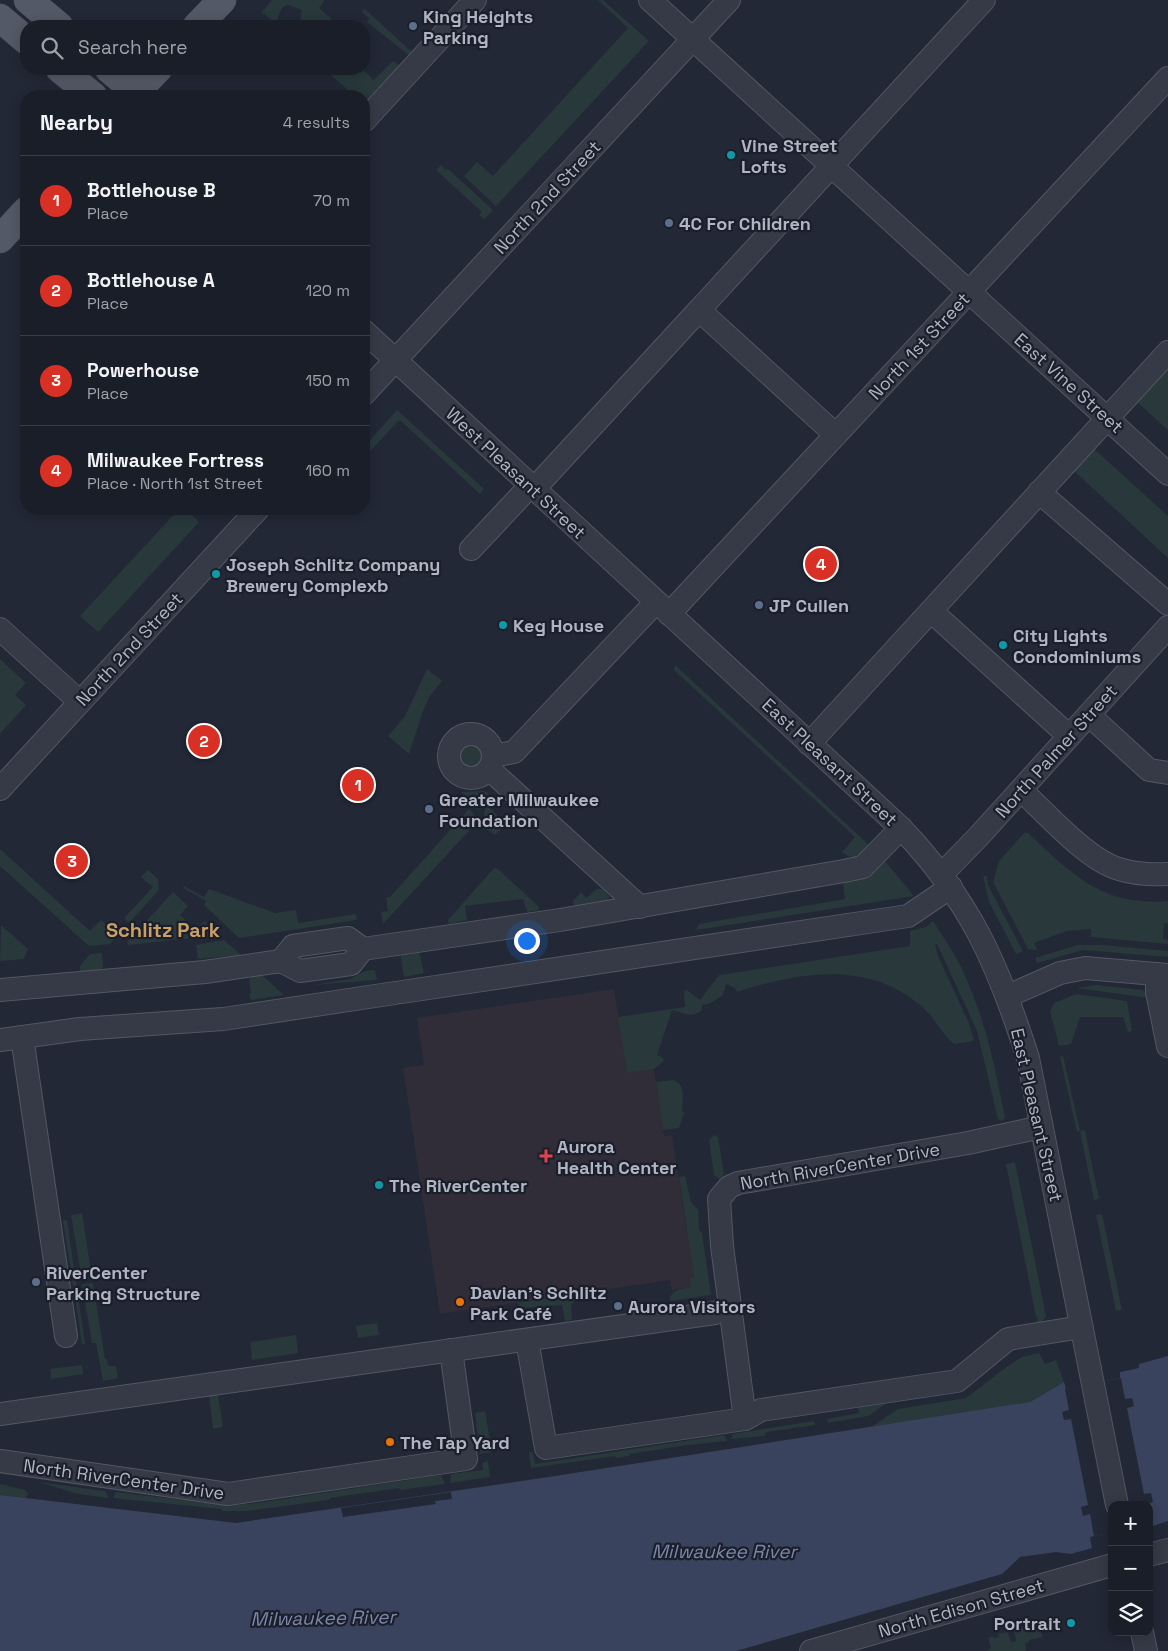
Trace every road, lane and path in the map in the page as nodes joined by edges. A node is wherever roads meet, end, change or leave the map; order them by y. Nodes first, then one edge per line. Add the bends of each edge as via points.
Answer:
1 (28, 0) edge
2 (222, 0) edge
3 (475, 0) edge
4 (650, 0) edge
5 (729, 0) edge
6 (984, 0) edge
7 (0, 18) edge
8 (52, 20) edge
9 (203, 20) edge
10 (20, 35) edge
11 (693, 39) junction
12 (67, 75) edge
13 (115, 75) edge
14 (153, 75) edge
15 (1168, 78) edge
16 (86, 90) edge
17 (132, 90) edge
18 (141, 90) edge
19 (370, 114) edge
20 (832, 166) junction
21 (20, 217) edge
22 (0, 239) edge
23 (970, 292) junction
24 (700, 310) junction
25 (370, 337) edge
26 (1168, 352) edge
27 (395, 361) junction
28 (370, 388) edge
29 (1107, 418) junction
30 (836, 435) junction
31 (1168, 474) edge
32 (532, 488) junction
33 (1039, 492) junction
34 (252, 515) edge
35 (472, 549) dead end
36 (1168, 604) edge
37 (662, 608) junction
38 (931, 611) junction
39 (1168, 627) edge
40 (0, 629) edge
41 (80, 702) junction
42 (1088, 715) junction
43 (1069, 736) junction
44 (809, 744) junction
45 (1168, 773) edge
46 (0, 789) edge
47 (1020, 790) junction
48 (901, 828) junction
49 (1168, 874) edge
50 (946, 880) junction
51 (640, 907) junction
52 (1162, 974) edge
53 (0, 990) edge
54 (1008, 996) junction
55 (0, 1040) edge
56 (23, 1043) junction
57 (1168, 1046) edge
58 (1041, 1127) junction
59 (730, 1306) junction
60 (1081, 1327) junction
61 (66, 1336) dead end
62 (527, 1340) junction
63 (451, 1350) junction
64 (0, 1414) edge
65 (745, 1419) junction
66 (0, 1461) edge
67 (1116, 1501) edge
68 (1168, 1550) edge
69 (1153, 1554) edge
70 (1108, 1566) edge
71 (1143, 1636) edge
72 (811, 1651) edge
73 (1146, 1651) edge

1 - 8 main road
2 - 9 main road
3 - 19 street
4 - 11 street, East Vine Street
5 - 11 street, North 2nd Street
6 - 20 street
7 - 10 main road
11 - 20 street, East Vine Street
11 - 27 street, North 2nd Street
12 - 16 main road
13 - 17 main road
14 - 18 main road
15 - 23 street, North 1st Street
20 - 23 street, East Vine Street
20 - 24 street
21 - 22 main road
23 - 29 street, East Vine Street
23 - 30 street, North 1st Street
24 - 30 street
24 - 32 street
25 - 27 street, West Pleasant Street
26 - 29 street
27 - 28 street, North 2nd Street
27 - 32 street, West Pleasant Street
29 - 31 street, East Vine Street
29 - 33 street
30 - 37 street, North 1st Street
32 - 35 street
32 - 37 street, West Pleasant Street
33 - 36 street
33 - 38 street
34 - 41 street, North 2nd Street
37 - 44 street, East Pleasant Street
37 - 51 street, North 1st Street via 514,752 491,763
38 - 43 street
38 - 44 street
39 - 42 street, North Palmer Street
40 - 41 street
41 - 46 street, North 2nd Street
42 - 43 street, North Palmer Street
42 - 45 street via 1149,770
43 - 47 street, North Palmer Street
44 - 48 street, East Pleasant Street
47 - 49 street via 1103,862 1136,873
47 - 50 street, North Palmer Street
48 - 50 street, East Pleasant Street
48 - 51 street via 862,867
50 - 54 street, East Pleasant Street via 976,928
50 - 56 street, North Palmer Street via 908,916 223,1020 80,1029
51 - 53 street via 363,949 348,938 293,946 281,961 205,972
52 - 54 street via 1085,968 1060,973
52 - 57 street via 1157,992
54 - 58 street, East Pleasant Street via 1028,1058
55 - 56 street, North Palmer Street
56 - 61 street
58 - 59 street, North RiverCenter Drive via 728,1187 719,1199
58 - 60 street, East Pleasant Street
59 - 62 street via 715,1313
59 - 65 street, North RiverCenter Drive
60 - 65 street via 1008,1339 957,1381 761,1410
60 - 67 street, East Pleasant Street
62 - 63 street
62 - 65 street via 546,1448
63 - 64 street
63 - 66 street, North RiverCenter Drive via 466,1459 228,1494
68 - 69 street
70 - 72 street, North Edison Street
71 - 73 street

